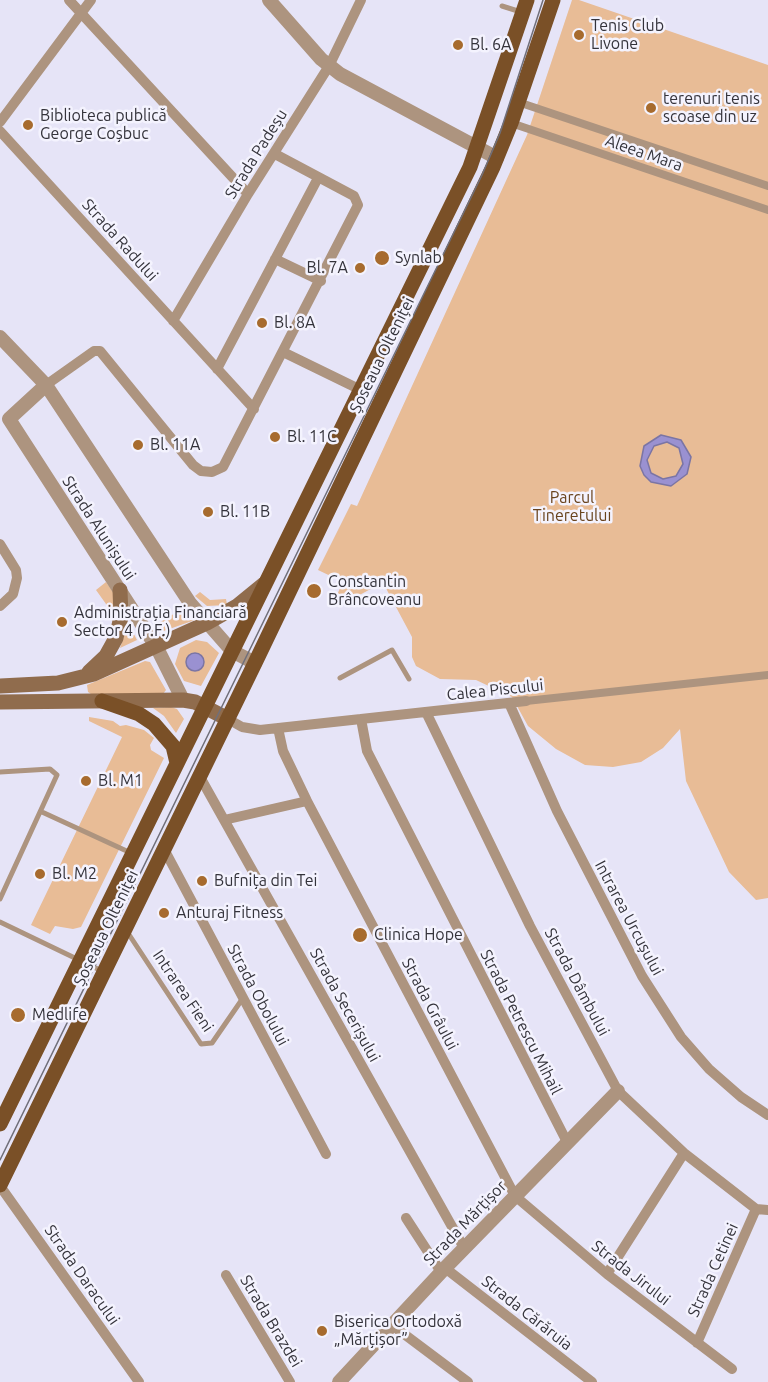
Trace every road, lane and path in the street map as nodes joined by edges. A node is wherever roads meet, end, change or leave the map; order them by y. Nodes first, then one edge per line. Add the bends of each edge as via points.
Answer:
1 (69, 0) edge
2 (91, 0) edge
3 (269, 0) edge
4 (361, 0) edge
5 (553, 0) edge
6 (502, 6) dead end
7 (524, 6) edge
8 (81, 13) junction
9 (329, 66) junction
10 (518, 102) junction
11 (0, 122) edge
12 (511, 123) junction
13 (0, 131) edge
14 (478, 148) junction
15 (275, 154) junction
16 (497, 158) junction
17 (318, 178) junction
18 (768, 186) edge
19 (248, 194) junction
20 (768, 210) edge
21 (275, 259) junction
22 (321, 281) junction
23 (173, 321) junction
24 (0, 337) edge
25 (283, 352) junction
26 (217, 369) junction
27 (46, 385) junction
28 (361, 390) junction
29 (254, 409) junction
30 (4, 422) edge
31 (0, 544) edge
32 (264, 584) junction
33 (120, 590) junction
34 (0, 606) edge
35 (207, 623) junction
36 (157, 648) junction
37 (231, 651) junction
38 (255, 663) junction
39 (768, 675) edge
40 (340, 678) dead end
41 (80, 679) junction
42 (409, 679) dead end
43 (0, 686) edge
44 (102, 700) junction
45 (183, 700) junction
46 (526, 701) joint
47 (0, 702) edge
48 (509, 703) junction
49 (205, 706) junction
50 (426, 712) junction
51 (228, 719) junction
52 (361, 719) junction
53 (278, 728) junction
54 (177, 763) junction
55 (0, 772) edge
56 (200, 777) junction
57 (307, 801) junction
58 (42, 812) junction
59 (224, 820) junction
60 (164, 849) junction
61 (133, 854) junction
62 (0, 899) edge
63 (0, 922) edge
64 (125, 929) junction
65 (81, 960) junction
66 (104, 972) junction
67 (243, 998) junction
68 (618, 1092) junction
69 (768, 1115) edge
70 (0, 1124) edge
71 (567, 1142) junction
72 (684, 1153) junction
73 (326, 1154) dead end
74 (0, 1185) edge
75 (515, 1196) junction
76 (756, 1209) junction
77 (768, 1210) edge
78 (405, 1218) dead end
79 (464, 1248) junction
80 (443, 1270) junction
81 (607, 1274) junction
82 (226, 1275) dead end
83 (392, 1325) junction
84 (697, 1343) junction
85 (732, 1369) dead end
86 (342, 1381) edge
87 (139, 1382) edge
88 (290, 1382) edge
89 (468, 1382) edge
90 (592, 1382) edge

1 - 8 street
2 - 8 street
3 - 9 street
4 - 9 street, Strada Padeșu
5 - 10 main road, Șoseaua Olteniței
6 - 7 lane
7 - 14 main road, Șoseaua Olteniței
8 - 11 street
8 - 19 street
9 - 14 street via 362,88
9 - 15 street, Strada Padeșu
10 - 12 main road, Șoseaua Olteniței
10 - 18 street, Aleea Mara
12 - 16 main road, Șoseaua Olteniței
12 - 20 street, Aleea Mara
13 - 23 street, Strada Radului
14 - 16 street
14 - 28 main road, Șoseaua Olteniței
15 - 17 street
15 - 19 street, Strada Padeșu
16 - 38 main road, Șoseaua Olteniței
17 - 21 street
17 - 22 street via 358,201
19 - 23 street, Strada Padeșu
21 - 22 street
21 - 26 street
22 - 25 street
23 - 26 street, Strada Radului
24 - 27 street, Strada Alunișului
25 - 28 street
25 - 29 street
26 - 29 street, Strada Radului
27 - 29 street via 94,351 100,351 192,465 206,472 223,467
27 - 30 street, Strada Alunișului
27 - 35 street, Strada Alunișului via 183,594
28 - 32 main road, Șoseaua Olteniței
30 - 33 street, Strada Alunișului
31 - 34 street via 17,578 13,594
32 - 35 main road
32 - 37 main road, Șoseaua Olteniței
33 - 36 street, Strada Alunișului
33 - 41 main road via 121,617 116,638 99,664
35 - 36 main road
35 - 37 street, Strada Alunișului
36 - 41 main road
36 - 45 street, Strada Alunișului
37 - 38 street, Strada Alunișului
37 - 49 main road, Șoseaua Olteniței
38 - 51 main road, Șoseaua Olteniței
39 - 46 street, Calea Piscului
40 - 42 lane via 392,650
41 - 43 main road
44 - 45 main road
44 - 47 main road
44 - 54 main road via 154,724 173,746
45 - 49 main road
46 - 48 street, Calea Piscului
48 - 50 street, Calea Piscului
48 - 69 street, Intrarea Urcușului via 561,821 642,976 681,1037 709,1069
49 - 51 main road
49 - 54 main road, Șoseaua Olteniței
50 - 52 street, Calea Piscului
50 - 68 street, Strada Dâmbului via 530,926
51 - 53 street, Calea Piscului via 254,730
51 - 56 main road, Șoseaua Olteniței
52 - 53 street, Calea Piscului
52 - 71 street, Strada Petrescu Mihail via 367,751
53 - 57 street, Strada Grâului via 283,751
54 - 61 main road, Șoseaua Olteniței
55 - 58 lane via 55,771 57,780
56 - 59 street, Strada Secerișului
56 - 60 main road, Șoseaua Olteniței
57 - 59 street
57 - 75 street, Strada Grâului
58 - 61 lane
58 - 62 lane
59 - 79 street, Strada Secerișului
60 - 64 main road, Șoseaua Olteniței
60 - 67 street, Strada Obolului
61 - 65 main road, Șoseaua Olteniței
63 - 65 lane
64 - 66 main road, Șoseaua Olteniței
64 - 67 lane, Intrarea Fieni via 201,1044 212,1043
65 - 66 lane
65 - 70 main road, Șoseaua Olteniței
66 - 74 main road, Șoseaua Olteniței
67 - 73 street, Strada Obolului
68 - 71 street, Strada Mărțișor
68 - 72 street, Strada Dâmbului
71 - 75 street, Strada Mărțișor
72 - 76 street, Strada Dâmbului
72 - 81 street
74 - 87 street, Strada Daracului
75 - 79 street, Strada Mărțișor
75 - 81 street, Strada Jirului
76 - 77 street
76 - 84 street, Strada Cetinei
78 - 80 street, Strada Cărăruia
79 - 80 street, Strada Mărțișor
80 - 83 street, Strada Mărțișor
80 - 90 street, Strada Cărăruia
81 - 84 street, Strada Jirului
82 - 88 street, Strada Brazdei
83 - 86 street, Strada Mărțișor
83 - 89 street
84 - 85 street, Strada Jirului

